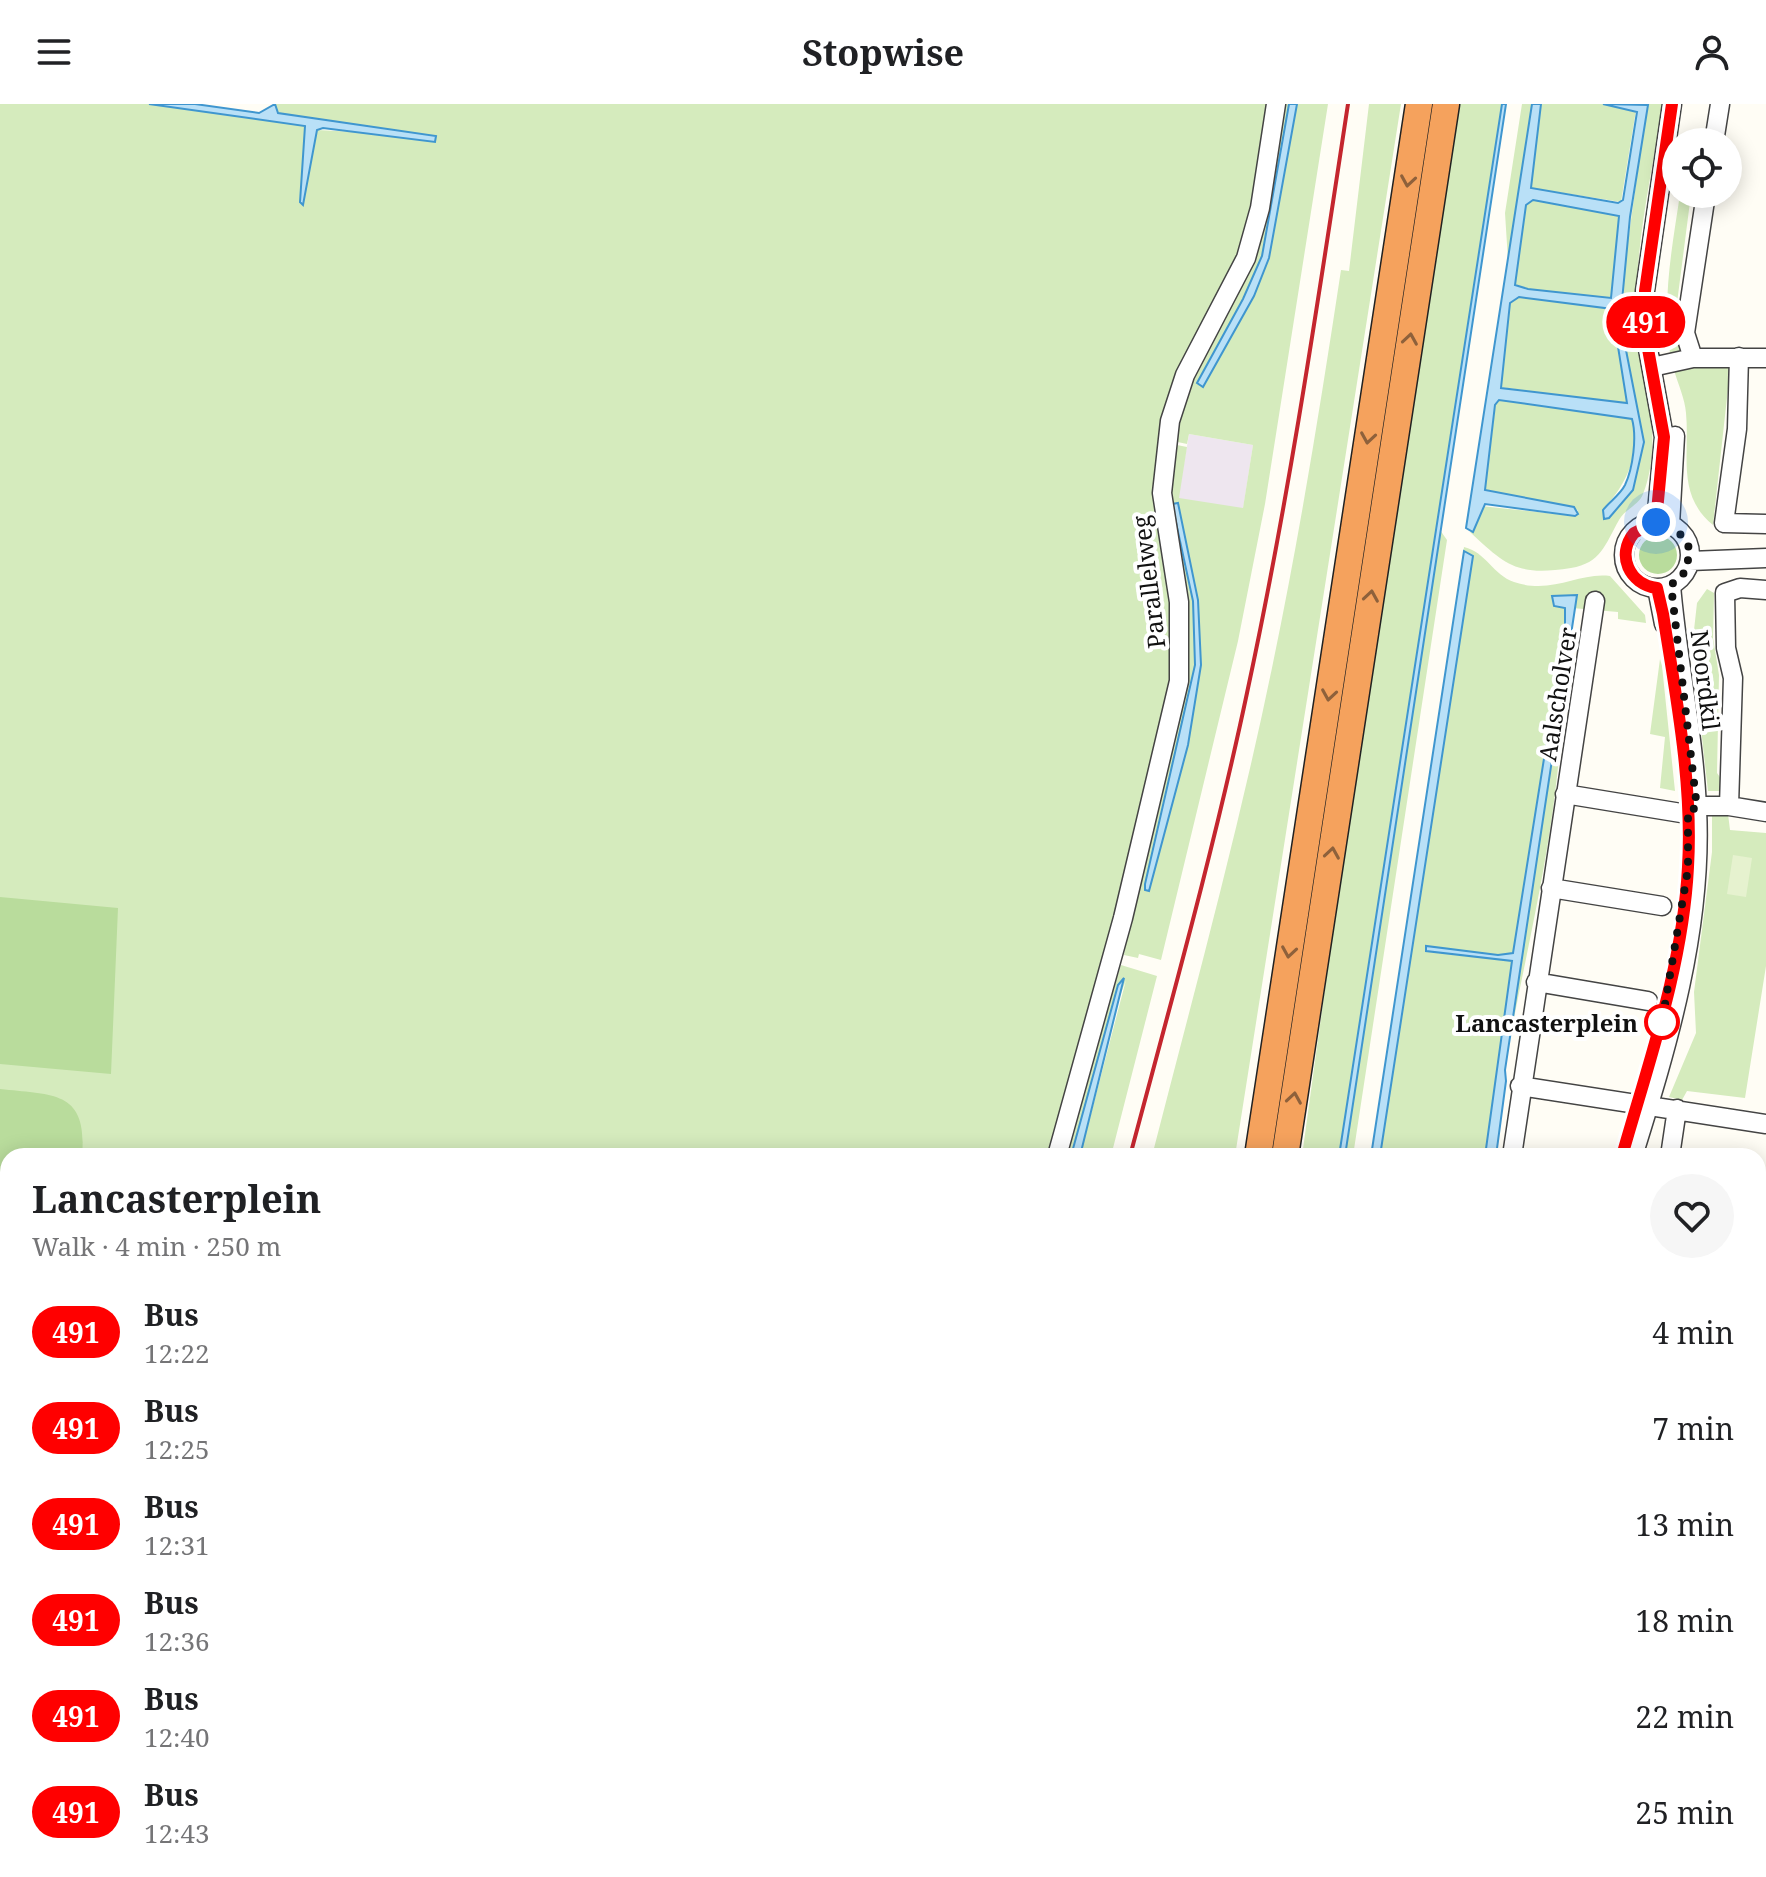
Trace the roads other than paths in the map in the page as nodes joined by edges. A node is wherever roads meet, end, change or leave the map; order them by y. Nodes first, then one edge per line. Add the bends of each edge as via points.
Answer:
1 (1276, 104) edge
2 (1419, 104) edge
3 (1446, 104) edge
4 (1672, 104) edge
5 (1682, 104) edge
6 (1720, 104) edge
7 (1678, 128) edge
8 (1716, 128) edge
9 (1667, 208) edge
10 (1704, 208) edge
11 (1739, 357) junction
12 (1693, 358) junction
13 (1766, 358) edge
14 (1656, 366) junction
15 (1663, 524) junction
16 (1766, 524) edge
17 (1690, 555) junction
18 (1757, 558) edge
19 (1664, 586) junction
20 (1766, 590) edge
21 (1595, 601) dead end
22 (1565, 794) junction
23 (1729, 806) junction
24 (1693, 809) junction
25 (1766, 812) edge
26 (1551, 888) junction
27 (1662, 906) dead end
28 (1536, 982) junction
29 (1648, 1001) dead end
30 (1520, 1086) junction
31 (1643, 1104) junction
32 (1677, 1109) junction
33 (1766, 1124) edge
34 (1059, 1148) edge
35 (1259, 1148) edge
36 (1286, 1148) edge
37 (1513, 1148) edge
38 (1625, 1148) edge
39 (1635, 1148) edge
40 (1671, 1148) edge

1 - 34 street, Parallelweg via 1260,208 1246,258 1185,375 1170,421 1162,493 1179,602 1179,681 1123,918
2 -> 35 highway
36 -> 3 highway
4 - 14 street via 1645,291
5 - 7 street
6 - 8 street
9 - 14 street via 1655,294
10 - 12 street via 1685,333
11 - 12 street
11 - 13 street
11 - 16 street via 1737,429 1724,523
12 - 14 street
14 - 15 street via 1675,436
15 - 17 street via 1685,537
15 - 19 street via 1634,533 1625,556 1631,575 1643,584
17 - 18 street via 1738,562
17 - 19 street via 1686,571
19 - 24 street, Noordkil
20 - 23 street, Noordkil via 1725,593 1726,648 1733,678
21 - 22 street, Aalscholver
22 - 24 street, Aalscholver via 1681,813
22 - 26 street, Aalscholver
23 - 24 street, Aalscholver
23 - 25 street, Aalscholver
24 - 31 street, Noordkil via 1696,872 1684,965 1672,1025
26 - 27 street
26 - 28 street, Aalscholver
28 - 29 street
28 - 30 street, Aalscholver
30 - 31 street
30 - 37 street, Aalscholver
31 - 32 street
31 - 38 street, Noordkil
31 - 39 street, Noordkil
32 - 33 street
32 - 40 street

